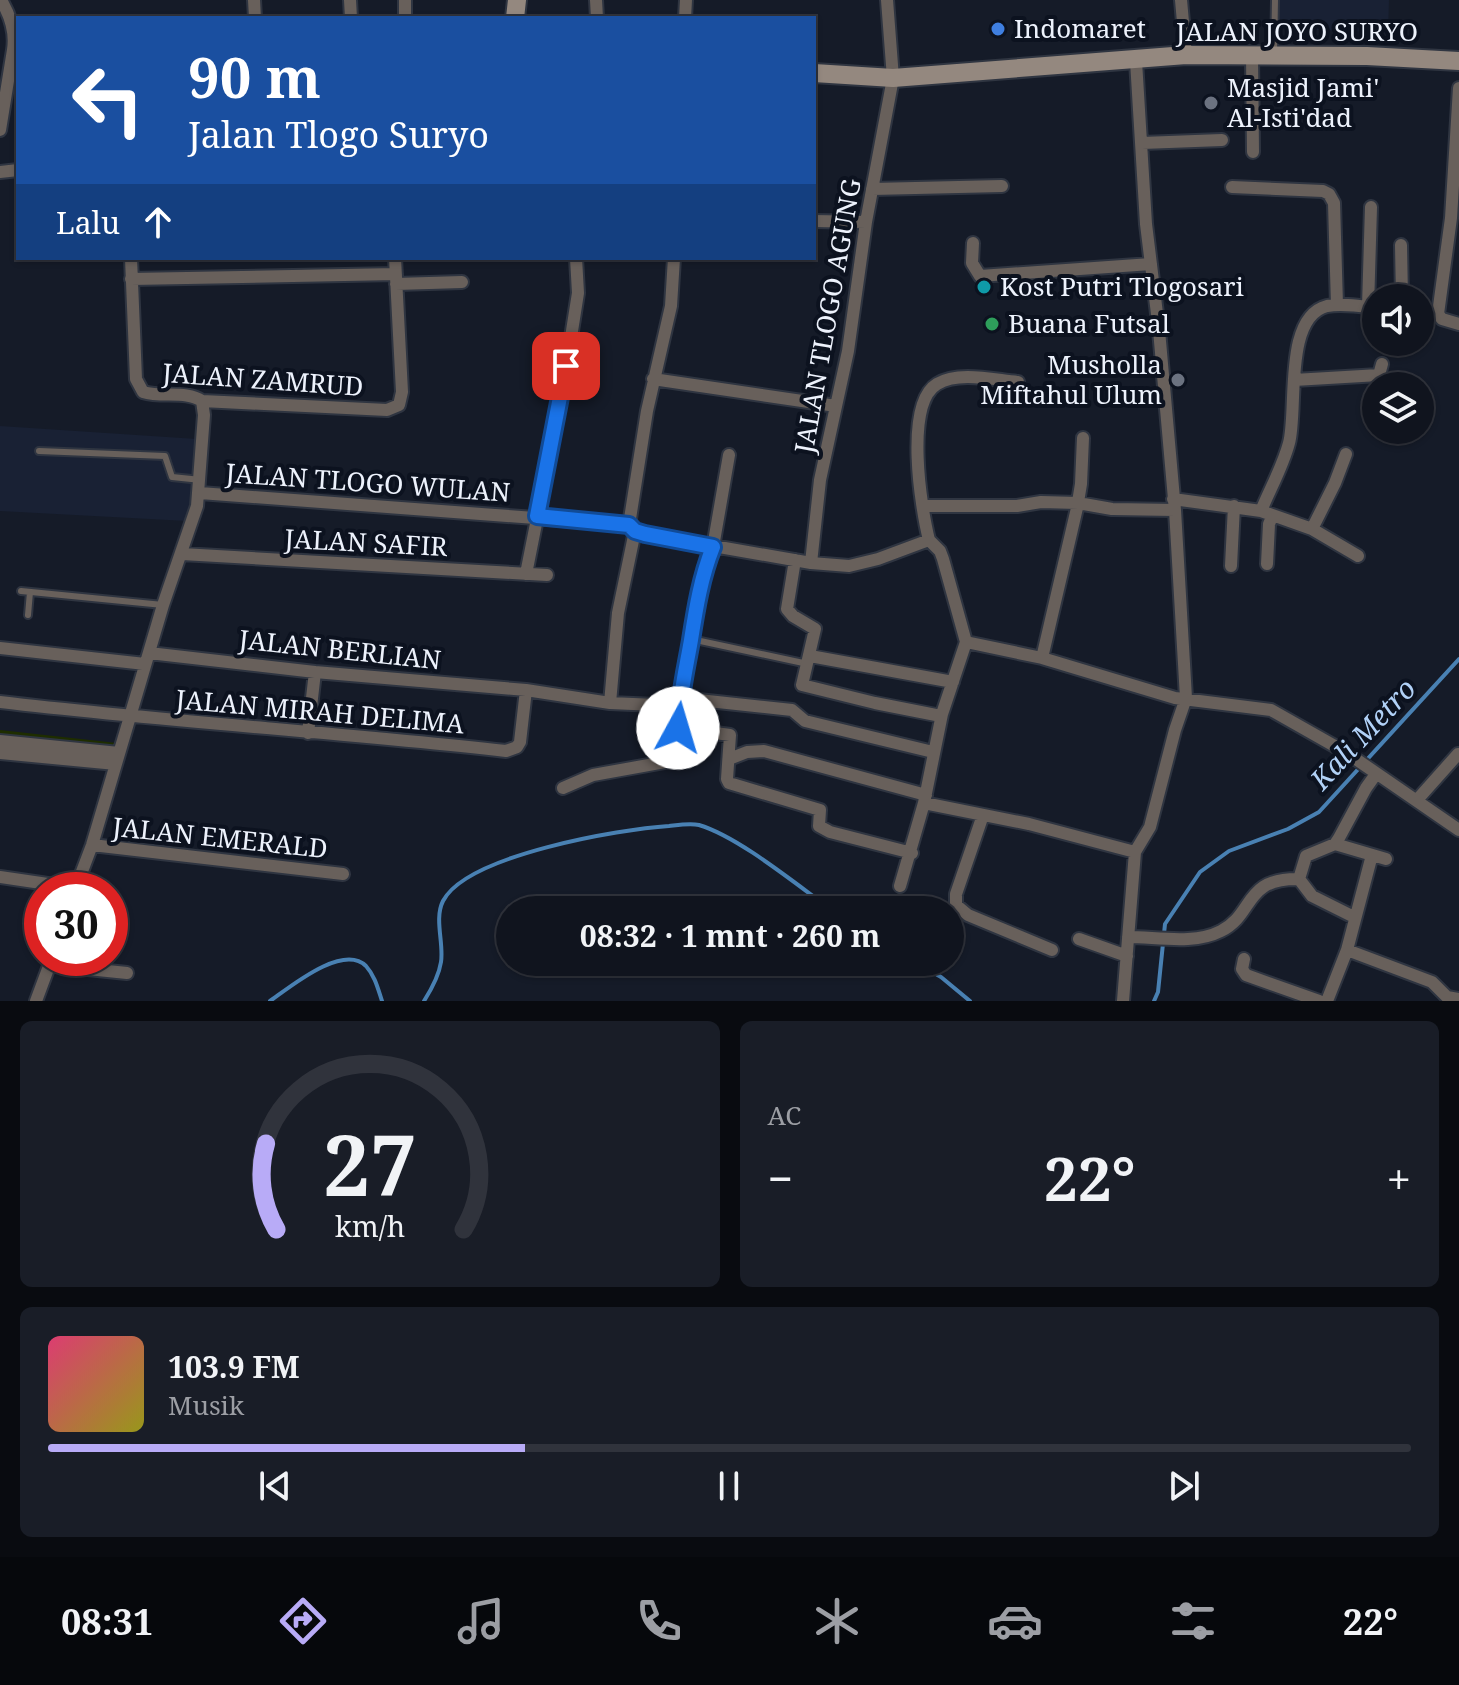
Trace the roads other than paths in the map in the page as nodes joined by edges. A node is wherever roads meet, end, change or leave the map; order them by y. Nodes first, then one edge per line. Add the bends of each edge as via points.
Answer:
1 (887, 0) edge
2 (1181, 0) edge
3 (1275, 0) edge
4 (8, 3) edge
5 (16, 43) edge
6 (1252, 54) junction
7 (1274, 54) junction
8 (1186, 55) junction
9 (1136, 61) junction
10 (1459, 61) edge
11 (816, 73) edge
12 (893, 78) junction
13 (1459, 88) edge
14 (0, 130) edge
15 (1222, 140) dead end
16 (1142, 143) junction
17 (1253, 152) dead end
18 (0, 161) edge
19 (10, 171) edge
20 (1002, 186) dead end
21 (1232, 187) dead end
22 (872, 189) junction
23 (1371, 207) dead end
24 (1455, 218) edge
25 (816, 221) edge
26 (866, 222) junction
27 (973, 243) dead end
28 (1401, 245) dead end
29 (131, 260) edge
30 (395, 260) edge
31 (576, 260) edge
32 (674, 260) edge
33 (1452, 262) edge
34 (1151, 264) junction
35 (131, 279) junction
36 (396, 279) junction
37 (462, 282) dead end
38 (1372, 284) edge
39 (1402, 284) edge
40 (1337, 305) junction
41 (1362, 306) edge
42 (1434, 314) edge
43 (1438, 314) junction
44 (1459, 324) edge
45 (1362, 376) edge
46 (653, 379) junction
47 (1294, 380) junction
48 (1018, 382) dead end
49 (202, 401) junction
50 (836, 406) junction
51 (1083, 438) dead end
52 (39, 451) dead end
53 (1346, 454) dead end
54 (729, 455) dead end
55 (200, 487) junction
56 (1078, 503) junction
57 (1174, 505) junction
58 (924, 506) junction
59 (1234, 506) junction
60 (1266, 514) junction
61 (537, 516) junction
62 (632, 528) junction
63 (1312, 529) junction
64 (929, 540) junction
65 (713, 547) junction
66 (182, 554) junction
67 (1358, 556) dead end
68 (795, 560) junction
69 (811, 563) junction
70 (1267, 564) dead end
71 (1231, 566) dead end
72 (526, 574) junction
73 (547, 575) dead end
74 (21, 591) dead end
75 (30, 592) junction
76 (163, 605) junction
77 (28, 615) dead end
78 (691, 639) junction
79 (966, 642) junction
80 (0, 648) edge
81 (147, 658) junction
82 (1042, 658) junction
83 (809, 660) junction
84 (315, 672) junction
85 (953, 682) junction
86 (802, 685) junction
87 (526, 690) junction
88 (1186, 698) junction
89 (0, 702) edge
90 (680, 702) junction
91 (610, 703) junction
92 (794, 712) junction
93 (941, 716) junction
94 (130, 717) junction
95 (678, 728) junction
96 (308, 733) junction
97 (0, 741) edge
98 (933, 752) junction
99 (0, 753) edge
100 (1458, 754) edge
101 (117, 759) junction
102 (729, 759) junction
103 (1374, 772) junction
104 (563, 788) dead end
105 (925, 799) junction
106 (1417, 800) junction
107 (983, 815) junction
108 (1459, 830) edge
109 (1335, 844) junction
110 (92, 845) junction
111 (1135, 852) junction
112 (912, 853) junction
113 (1372, 855) junction
114 (1386, 859) dead end
115 (82, 872) edge
116 (343, 874) dead end
117 (0, 877) edge
118 (1299, 879) junction
119 (24, 881) edge
120 (900, 886) dead end
121 (1354, 917) junction
122 (1128, 937) junction
123 (1079, 939) dead end
124 (1052, 950) dead end
125 (1347, 950) junction
126 (1127, 956) junction
127 (1244, 959) dead end
128 (45, 976) edge
129 (1459, 999) edge
130 (36, 1001) edge
131 (1123, 1001) edge
132 (1319, 1001) edge
133 (1327, 1001) edge

1 - 12 street, JALAN TLOGO AGUNG
2 - 8 street
3 - 7 lane
4 - 5 street
5 - 14 street
6 - 7 street, JALAN JOYO SURYO
6 - 8 street, JALAN JOYO SURYO
6 - 17 street
7 - 10 street, JALAN JOYO SURYO
8 - 9 street, JALAN JOYO SURYO
9 - 12 street, JALAN JOYO SURYO
9 - 16 street
11 - 12 street, JALAN JOYO SURYO
12 - 22 street, JALAN TLOGO AGUNG
13 - 24 street
15 - 16 street
16 - 34 street
18 - 19 street
20 - 22 street
21 - 40 street via 1329,194 1334,203
22 - 26 street, JALAN TLOGO AGUNG
23 - 38 street
24 - 33 street
25 - 26 street
26 - 50 street, JALAN TLOGO AGUNG
27 - 34 street via 972,263 980,276
28 - 39 street
29 - 35 street
30 - 36 street
31 - 61 street via 578,293
32 - 46 street via 671,306
33 - 43 street
34 - 57 street
35 - 36 street
35 - 49 street, JALAN ZAMRUD via 139,387 152,395
36 - 37 street
36 - 49 street, JALAN ZAMRUD via 399,405 387,410
40 - 41 street
40 - 47 street via 1313,313 1303,328
42 - 43 street
43 - 44 street
45 - 47 street
46 - 50 street
46 - 62 street
47 - 60 street via 1289,442
48 - 58 street via 947,380 929,393 918,439
49 - 55 street
50 - 69 street, JALAN TLOGO AGUNG via 820,480
51 - 56 street
52 - 55 lane via 165,456 172,477
53 - 63 street
54 - 65 street
55 - 61 street, JALAN TLOGO WULAN
55 - 66 street
56 - 57 street via 1112,509
56 - 58 street
56 - 82 street
57 - 59 street
57 - 88 street
58 - 64 street
59 - 60 street
59 - 71 street
60 - 63 street
60 - 70 street
61 - 62 street, JALAN TLOGO WULAN
61 - 72 street
62 - 65 street, JALAN TLOGO WULAN
62 - 91 street
63 - 67 street
64 - 69 street, JALAN TLOGO WULAN via 849,566
64 - 79 street via 943,559
65 - 68 street, JALAN TLOGO WULAN
65 - 78 street
66 - 72 street, JALAN SAFIR
66 - 76 street
68 - 69 street, JALAN TLOGO WULAN
68 - 83 street via 787,609 815,629
72 - 73 street, JALAN SAFIR
74 - 75 lane
75 - 76 lane
75 - 77 lane
76 - 81 street
78 - 83 lane
78 - 90 street
79 - 82 street
79 - 85 street
80 - 81 street, JALAN BERLIAN
81 - 84 street, JALAN BERLIAN
81 - 94 street
82 - 88 street
83 - 85 street
83 - 86 street
84 - 87 street, JALAN BERLIAN
84 - 96 street
85 - 93 street
86 - 92 street
86 - 93 street
87 - 91 street, JALAN BERLIAN
87 - 96 street, JALAN MIRAH DELIMA via 520,742 506,751
88 - 103 street via 1271,710
88 - 111 street via 1150,827
89 - 94 street, JALAN MIRAH DELIMA
90 - 91 street, JALAN BERLIAN
90 - 92 street, JALAN BERLIAN
90 - 95 street
92 - 98 street, JALAN BERLIAN via 805,721
93 - 98 street
94 - 96 street, JALAN MIRAH DELIMA
94 - 101 street
95 - 102 street via 728,734
95 - 104 street via 676,750 665,762 593,775
97 - 101 street
98 - 105 street
99 - 101 street
100 - 106 street
101 - 110 street
102 - 105 street via 764,751
102 - 112 street via 729,783 820,810 819,826 830,832
103 - 106 street
103 - 109 street
105 - 107 street
105 - 112 street
106 - 108 street
107 - 111 street
107 - 124 street via 956,905
109 - 113 street
109 - 118 street via 1306,856
110 - 115 street
110 - 116 street, JALAN EMERALD
111 - 122 street
112 - 120 street
113 - 114 street
113 - 121 street
117 - 119 street
118 - 121 street via 1312,896
118 - 122 street via 1269,884 1251,896 1218,933 1184,939
121 - 125 street
122 - 126 street
123 - 126 street
125 - 129 street via 1432,982 1447,997
125 - 133 street
126 - 131 street
127 - 132 street via 1246,975
128 - 130 street

